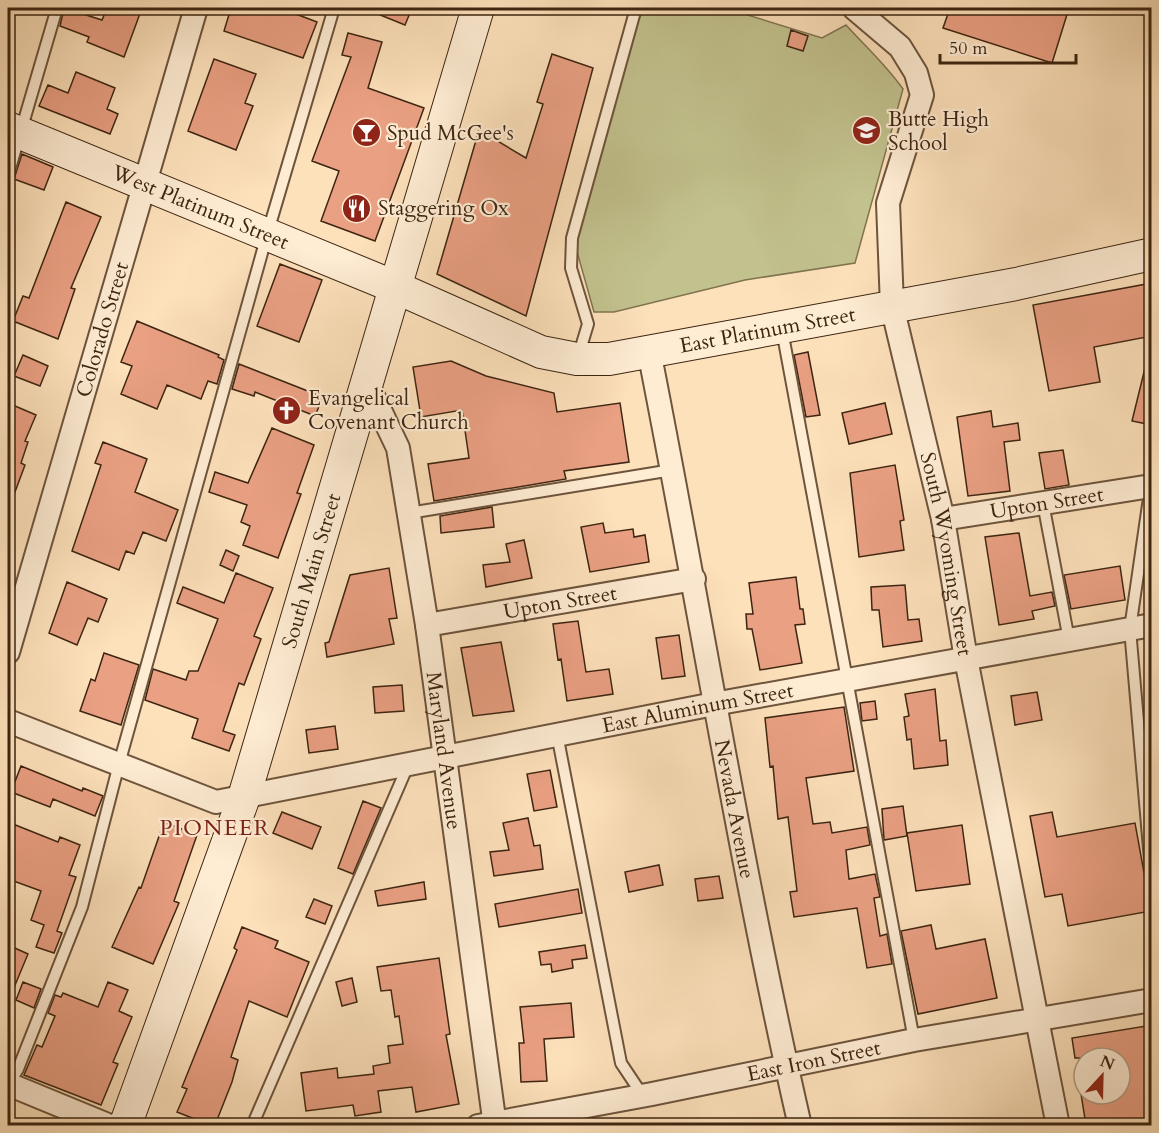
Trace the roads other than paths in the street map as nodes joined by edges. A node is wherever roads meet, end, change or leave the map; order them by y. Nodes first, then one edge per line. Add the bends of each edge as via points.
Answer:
1 (57, 8) edge
2 (196, 8) edge
3 (334, 8) edge
4 (478, 8) edge
5 (636, 8) edge
6 (854, 8) edge
7 (13, 130) edge
8 (8, 175) edge
9 (146, 185) junction
10 (267, 235) junction
11 (1152, 254) edge
12 (395, 287) junction
13 (892, 306) junction
14 (781, 327) junction
15 (649, 351) junction
16 (577, 359) junction
17 (367, 384) junction
18 (672, 470) junction
19 (1151, 485) edge
20 (1043, 503) junction
21 (409, 513) junction
22 (943, 519) junction
23 (694, 579) junction
24 (427, 625) junction
25 (1141, 627) edge
26 (1068, 640) junction
27 (8, 652) edge
28 (966, 659) junction
29 (847, 681) junction
30 (714, 704) junction
31 (8, 721) edge
32 (557, 735) junction
33 (443, 757) junction
34 (409, 763) junction
35 (119, 764) junction
36 (244, 797) junction
37 (1152, 883) edge
38 (1152, 1000) edge
39 (1036, 1020) junction
40 (914, 1040) junction
41 (786, 1068) junction
42 (8, 1084) edge
43 (643, 1096) junction
44 (489, 1124) edge
45 (110, 1125) edge
46 (124, 1125) edge
47 (252, 1125) edge
48 (800, 1125) edge
49 (1058, 1125) edge

1 - 7 lane
2 - 9 street, Colorado Street
3 - 10 lane
4 - 12 street, South Main Street
5 - 16 lane via 572,238 571,268 588,324
6 - 13 street, South Wyoming Street via 900,47 916,73 922,95 888,203
7 - 8 lane
7 - 9 street, West Platinum Street
9 - 10 street, West Platinum Street
9 - 27 street, Colorado Street
10 - 12 street, West Platinum Street
10 - 35 lane
11 - 13 street, East Platinum Street
12 - 16 street, East Platinum Street via 542,352
12 - 17 street, South Main Street
13 - 14 street, East Platinum Street
13 - 22 street, South Wyoming Street
14 - 15 street, East Platinum Street
14 - 29 lane
15 - 16 street, East Platinum Street via 609,359
15 - 18 street, Nevada Avenue
17 - 21 street, Maryland Avenue via 398,448
17 - 36 street, South Main Street
18 - 21 lane
18 - 23 street, Nevada Avenue
19 - 20 street, Upton Street
19 - 25 lane
20 - 22 street, Upton Street
20 - 26 lane
21 - 24 street, Maryland Avenue
22 - 28 street, South Wyoming Street
23 - 24 street, Upton Street
23 - 30 street, Nevada Avenue
24 - 33 street, Maryland Avenue
25 - 26 street, East Aluminum Street
25 - 37 lane
26 - 28 street, East Aluminum Street
28 - 29 street, East Aluminum Street
28 - 39 street, South Wyoming Street
29 - 30 street, East Aluminum Street
29 - 40 lane
30 - 32 street, East Aluminum Street
30 - 41 street, Nevada Avenue
31 - 35 street, East Aluminum Street
32 - 33 street, East Aluminum Street
32 - 43 lane via 621,1063
33 - 34 street, East Aluminum Street
33 - 44 street, Maryland Avenue
34 - 36 street, East Aluminum Street
34 - 47 lane
35 - 36 street, East Aluminum Street via 216,802
35 - 42 lane via 82,907 18,1069
36 - 46 street, South Main Street
38 - 39 street, East Iron Street
39 - 40 street, East Iron Street
39 - 49 street, South Wyoming Street
40 - 41 street, East Iron Street
41 - 43 street, East Iron Street
41 - 48 street, Nevada Avenue
42 - 45 street
43 - 44 street, East Iron Street

